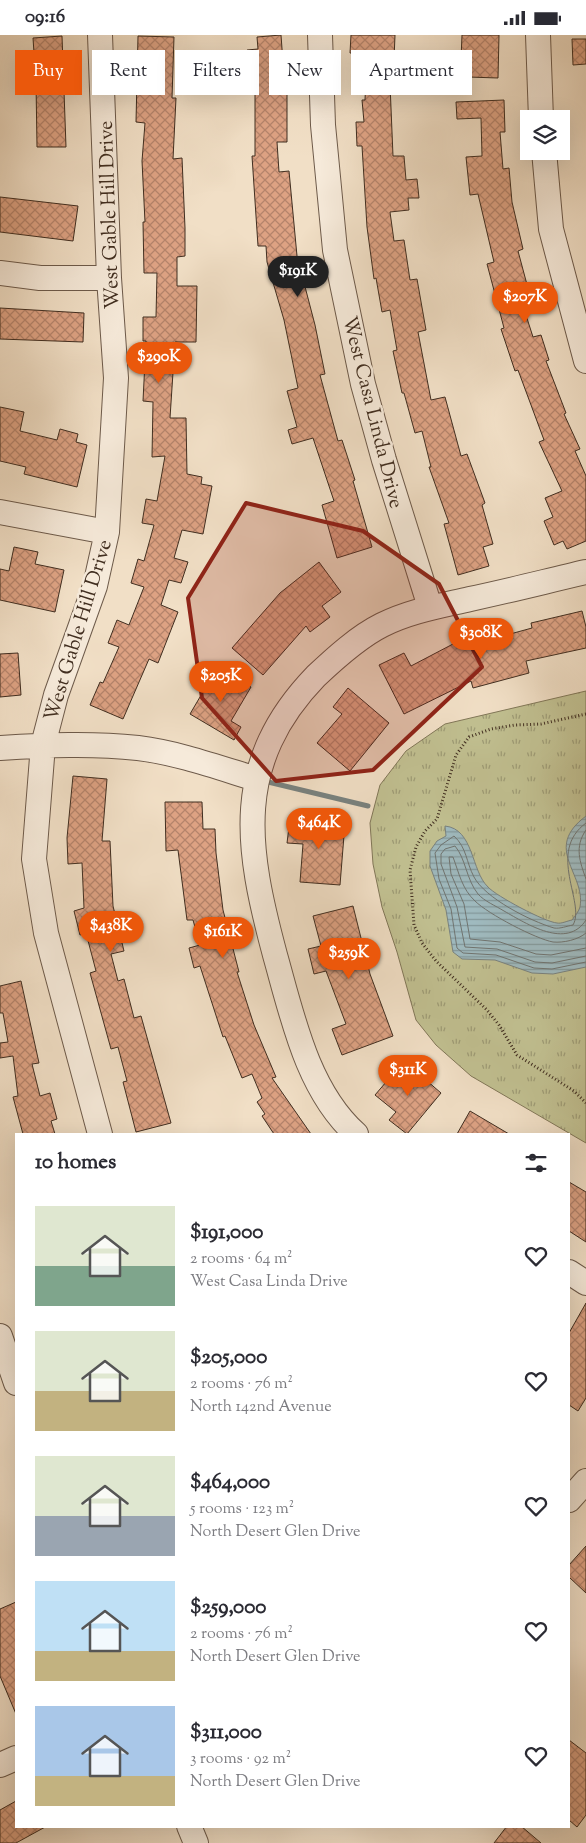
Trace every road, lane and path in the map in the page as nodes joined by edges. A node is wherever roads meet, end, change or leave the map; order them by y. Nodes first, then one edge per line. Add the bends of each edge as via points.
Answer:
1 (100, 35) edge
2 (320, 35) edge
3 (538, 35) edge
4 (541, 110) edge
5 (545, 160) edge
6 (0, 273) edge
7 (109, 278) junction
8 (586, 361) edge
9 (0, 512) edge
10 (108, 532) junction
11 (586, 573) edge
12 (430, 607) junction
13 (586, 714) edge
14 (42, 745) junction
15 (0, 748) edge
16 (256, 779) junction
17 (586, 1103) edge
18 (100, 1133) edge
19 (355, 1133) edge
20 (570, 1273) edge
21 (586, 1283) edge
22 (0, 1336) edge
23 (15, 1380) edge
24 (586, 1481) edge
25 (570, 1499) edge
26 (15, 1758) edge
27 (0, 1764) edge
28 (190, 1828) edge
29 (196, 1843) edge

1 - 7 street, West Gable Hill Drive
2 - 12 street, West Casa Linda Drive via 323,125 336,250 363,384
3 - 4 street
5 - 8 street via 551,229
6 - 7 street via 40,278
7 - 10 street, West Gable Hill Drive via 116,378
9 - 10 street
10 - 14 street, West Gable Hill Drive via 95,585
11 - 12 street
12 - 16 street via 381,625 332,661 303,690 280,720
13 - 17 path via 541,724 491,729 469,737 456,755 437,819 416,847 410,870 414,925 422,943 487,1010 517,1055 574,1091
14 - 15 street
14 - 16 street via 138,748
14 - 18 street, West Gable Hill Drive via 34,859 46,933
16 - 19 street via 252,813 253,864 292,1015 322,1092
20 - 21 street
22 - 23 street
24 - 25 street
26 - 27 street
28 - 29 street

